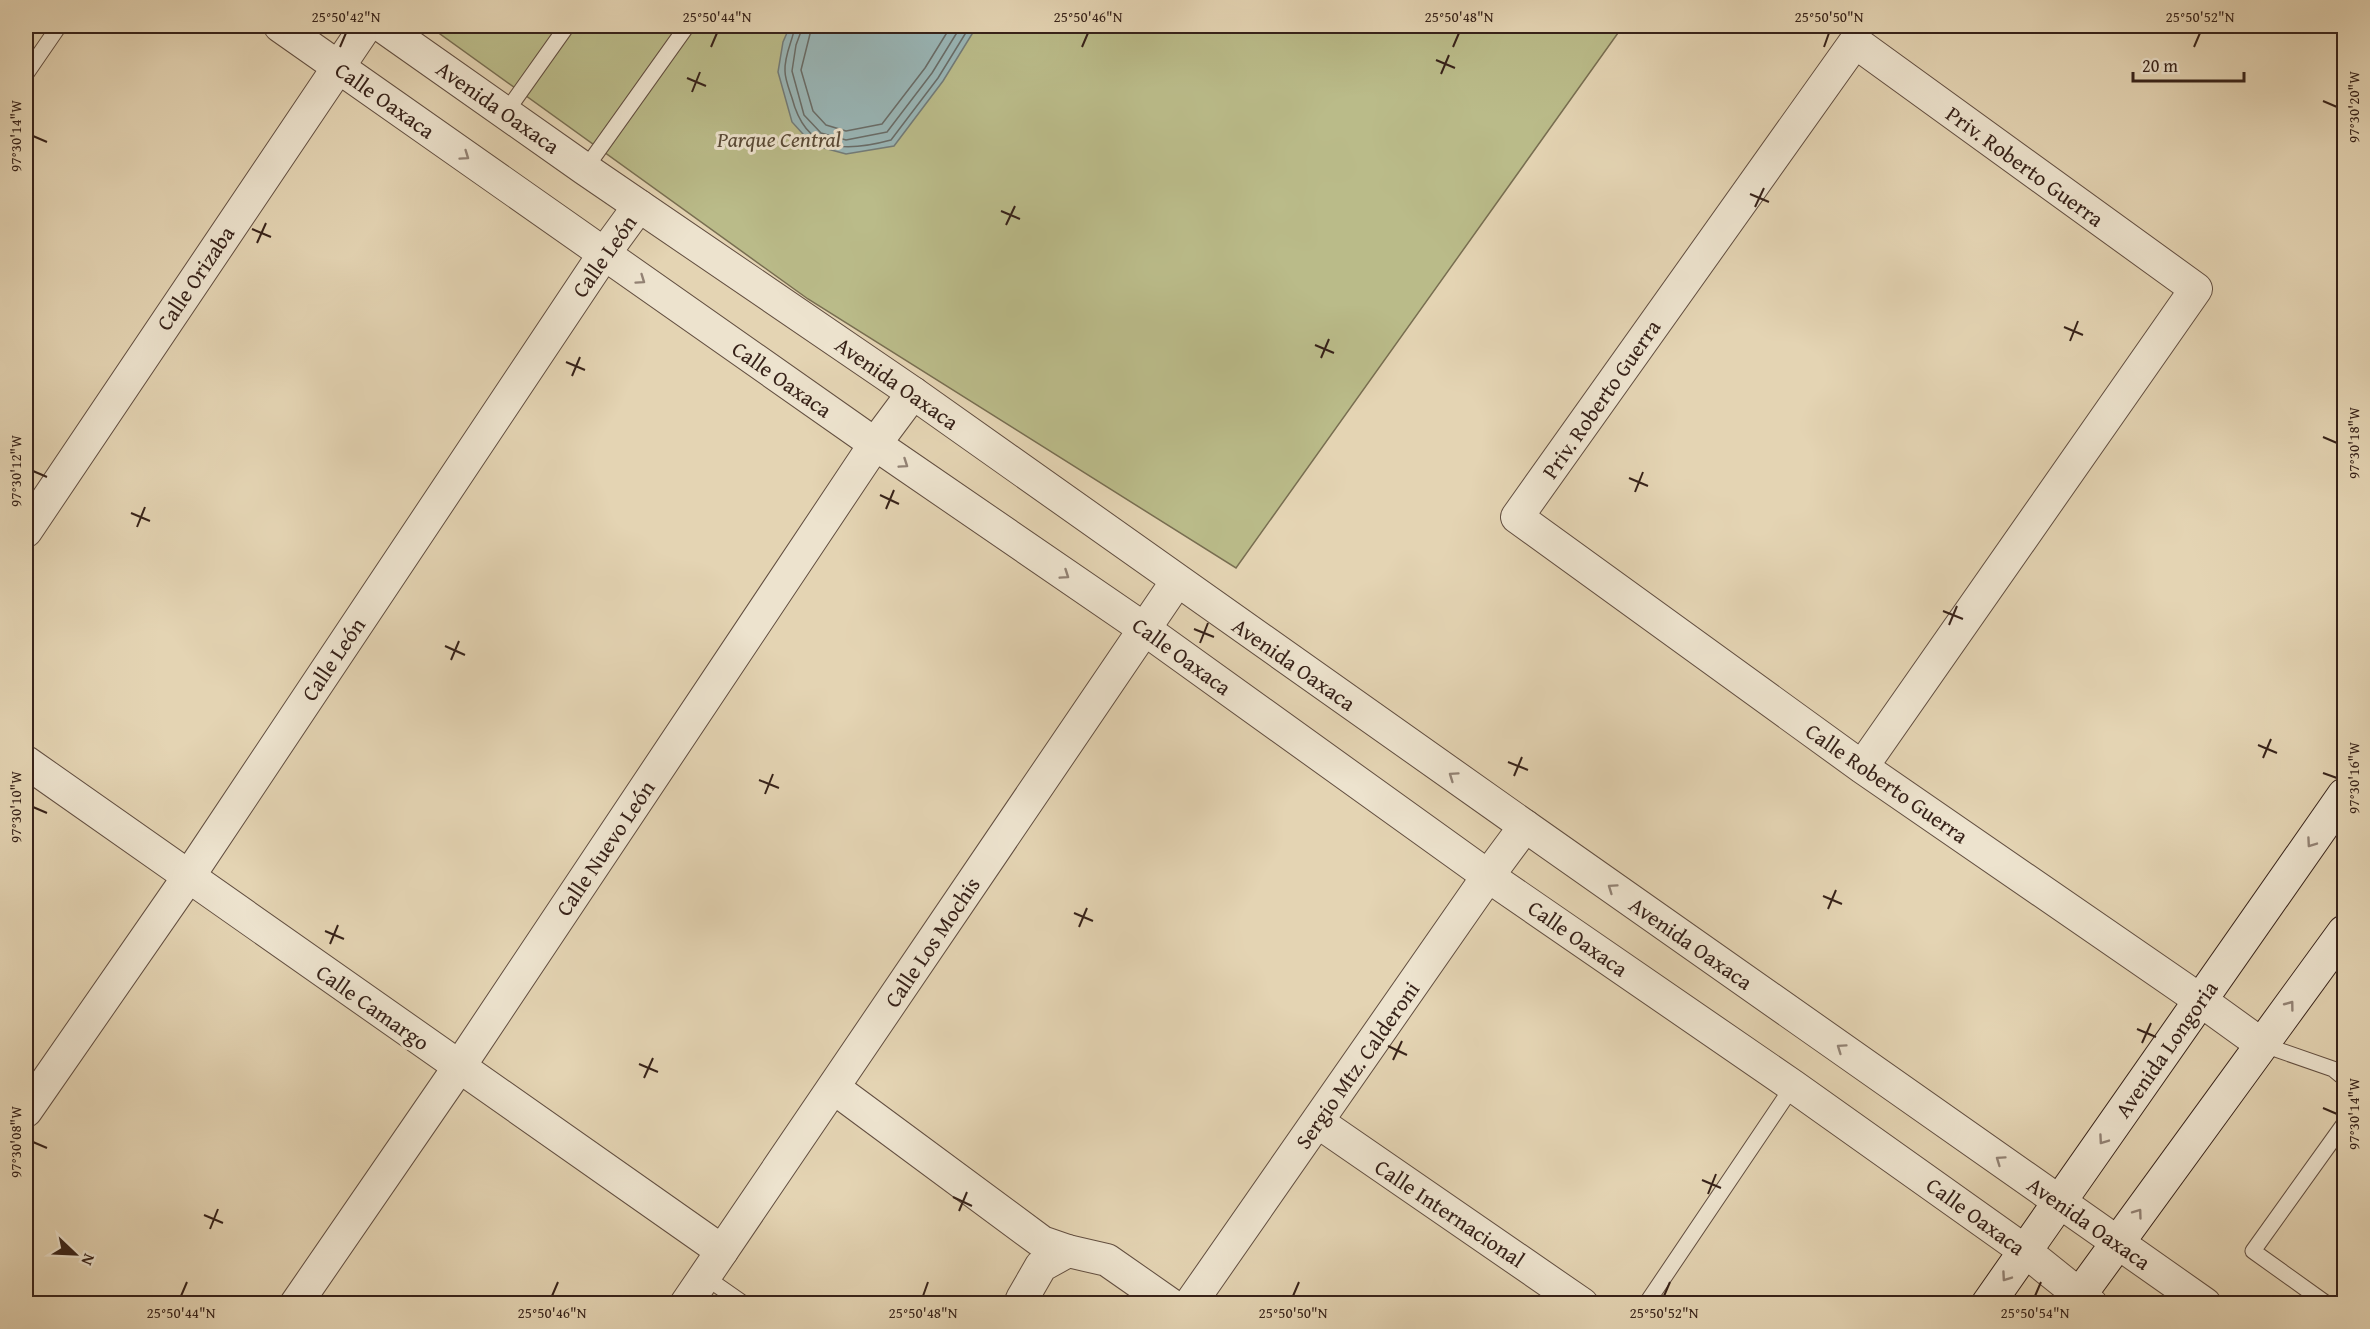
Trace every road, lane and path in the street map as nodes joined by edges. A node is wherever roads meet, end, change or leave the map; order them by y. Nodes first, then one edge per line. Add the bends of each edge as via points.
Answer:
1 (59, 26) edge
2 (280, 26) edge
3 (366, 26) edge
4 (382, 26) edge
5 (567, 26) edge
6 (687, 26) edge
7 (338, 66) junction
8 (26, 74) edge
9 (506, 112) junction
10 (585, 169) junction
11 (639, 206) junction
12 (604, 254) junction
13 (913, 393) junction
14 (875, 444) junction
15 (1517, 518) joint
16 (26, 531) edge
17 (1178, 581) junction
18 (1143, 628) junction
19 (26, 762) edge
20 (1862, 767) junction
21 (2344, 795) edge
22 (1525, 826) junction
23 (189, 876) junction
24 (1488, 876) junction
25 (2344, 932) edge
26 (2200, 1000) junction
27 (2261, 1044) junction
28 (459, 1067) junction
29 (2344, 1078) edge
30 (1793, 1086) junction
31 (834, 1088) junction
32 (26, 1111) edge
33 (1318, 1122) junction
34 (2344, 1124) edge
35 (2060, 1202) junction
36 (2117, 1242) junction
37 (722, 1251) junction
38 (1068, 1251) junction
39 (2025, 1251) junction
40 (704, 1276) junction
41 (2081, 1300) edge
42 (297, 1304) edge
43 (686, 1304) edge
44 (744, 1304) edge
45 (1023, 1304) edge
46 (1170, 1304) edge
47 (1190, 1304) edge
48 (1582, 1304) edge
49 (1646, 1304) edge
50 (1988, 1304) edge
51 (2205, 1304) edge
52 (2327, 1304) edge

1 - 8 lane
2 - 7 street, Calle Oaxaca
3 - 7 street, Calle Orizaba
4 - 9 street, Avenida Oaxaca
5 - 9 lane
6 - 10 lane
7 -> 12 street, Calle Oaxaca
7 - 16 street, Calle Orizaba
9 - 10 street, Avenida Oaxaca
10 - 11 street, Avenida Oaxaca
11 - 12 street, Calle León
11 - 13 street, Avenida Oaxaca
12 -> 14 street, Calle Oaxaca
12 - 23 street, Calle León
13 - 14 street, Calle Nuevo León
13 - 17 street, Avenida Oaxaca
14 -> 18 street, Calle Oaxaca
14 - 28 street, Calle Nuevo León
15 - 20 street, Calle Roberto Guerra
15 - 20 street, Priv. Roberto Guerra via 1855,42 2196,289
17 - 18 street, Calle Los Mochis
22 -> 17 street, Avenida Oaxaca
18 - 24 street, Calle Oaxaca
18 - 31 street, Calle Los Mochis
19 - 23 street, Calle Camargo
20 - 26 street, Calle Roberto Guerra
21 -> 26 street, Avenida Longoria
22 - 24 street, Sergio Mtz. Calderoni
35 -> 22 street, Avenida Oaxaca
23 - 28 street, Calle Camargo
23 - 32 street, Calle León
24 - 30 street, Calle Oaxaca
24 - 33 street, Sergio Mtz. Calderoni
27 -> 25 street
26 - 27 street, Calle Roberto Guerra
26 -> 35 street, Avenida Longoria
27 - 29 lane via 2332,1069
36 -> 27 street
28 - 37 street, Calle Camargo
28 - 42 street, Calle Nuevo León
30 - 39 street, Calle Oaxaca
30 - 49 lane
31 - 37 street, Calle Los Mochis
31 - 38 street via 1042,1242
33 - 47 street, Sergio Mtz. Calderoni
33 - 48 street, Calle Internacional
34 - 52 lane via 2253,1251
35 - 36 street, Avenida Oaxaca
35 - 39 street, Avenida Longoria
36 - 41 street
36 - 51 street, Avenida Oaxaca
37 - 40 street, Calle Los Mochis
38 - 45 street via 1041,1266 1022,1299
38 - 46 street via 1107,1260
39 - 41 street, Calle Oaxaca
39 -> 50 street, Avenida Longoria
40 - 43 street, Calle Los Mochis
40 - 44 lane

